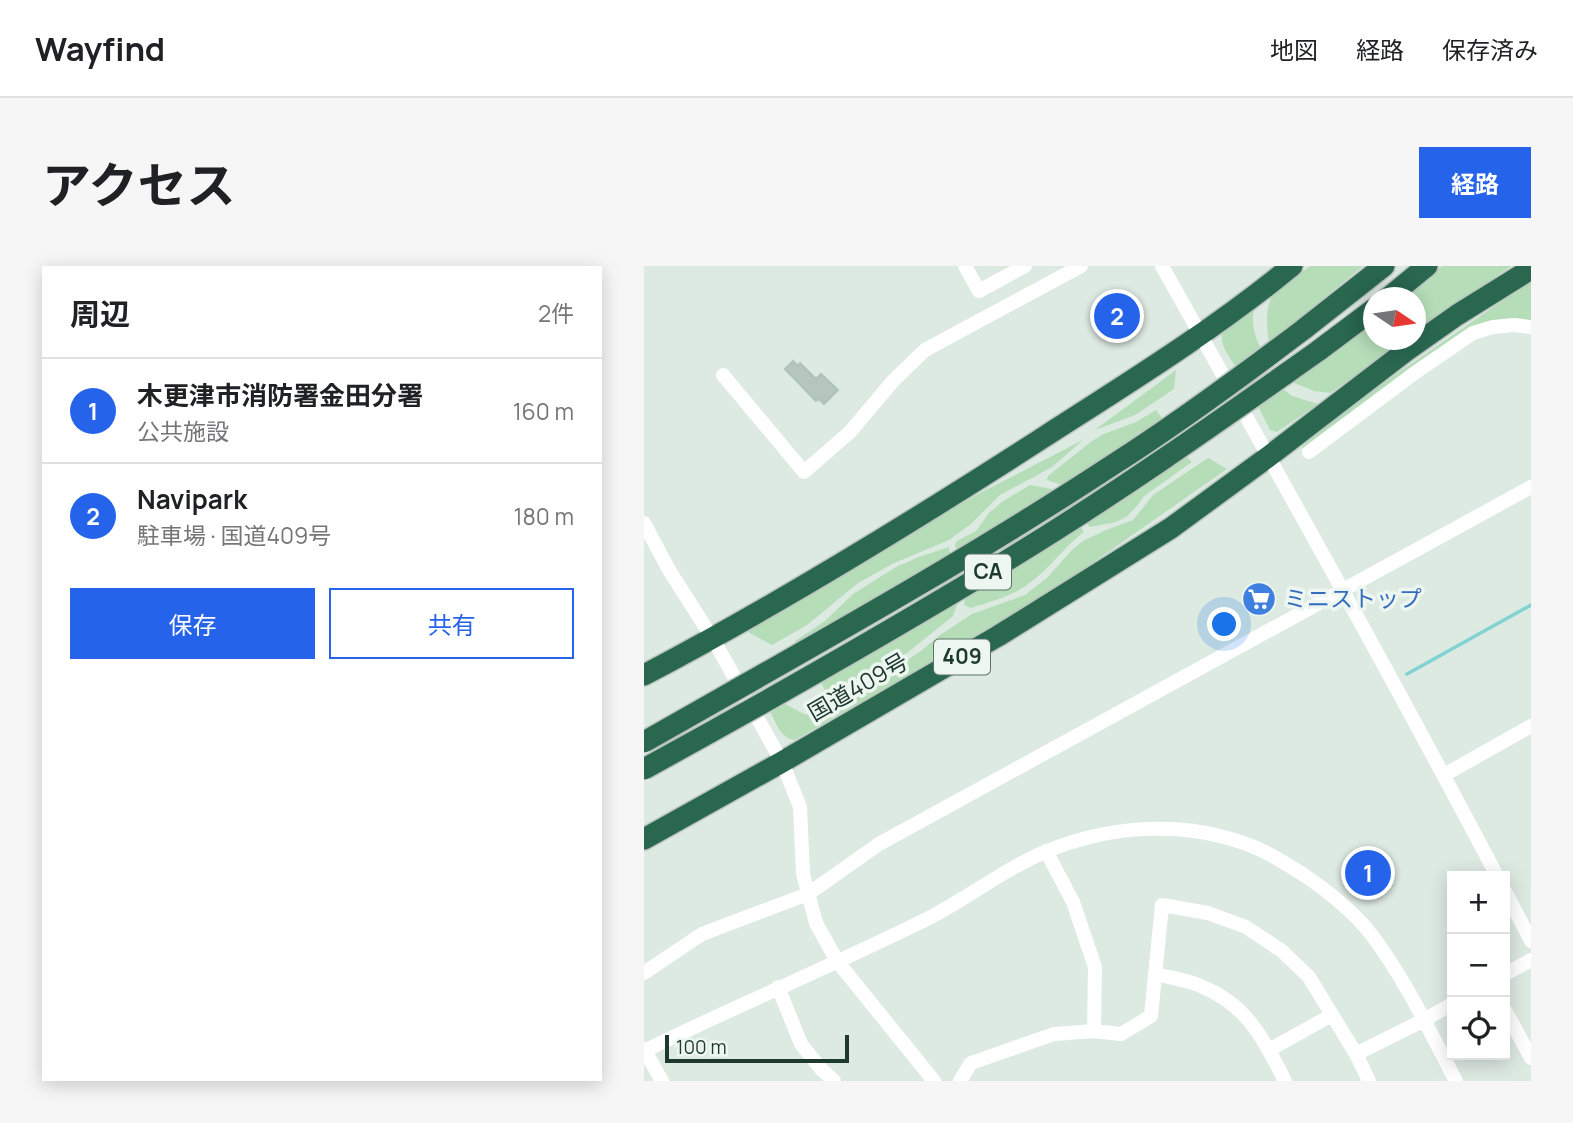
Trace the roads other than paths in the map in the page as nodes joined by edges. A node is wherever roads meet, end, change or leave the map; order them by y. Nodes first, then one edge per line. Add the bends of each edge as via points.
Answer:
1 (1025, 266) edge
2 (1081, 266) edge
3 (1162, 266) edge
4 (1292, 266) edge
5 (1384, 266) edge
6 (1427, 266) edge
7 (970, 268) edge
8 (1531, 268) edge
9 (1401, 287) edge
10 (1363, 317) edge
11 (1531, 327) edge
12 (1200, 334) junction
13 (723, 374) dead end
14 (1309, 452) dead end
15 (1268, 457) junction
16 (1531, 487) edge
17 (644, 523) edge
18 (1343, 590) junction
19 (713, 639) junction
20 (644, 675) edge
21 (1531, 726) edge
22 (644, 742) edge
23 (782, 762) junction
24 (644, 769) edge
25 (1444, 775) junction
26 (644, 839) edge
27 (1046, 852) junction
28 (1494, 871) edge
29 (808, 894) junction
30 (1510, 901) edge
31 (1531, 941) edge
32 (1531, 960) edge
33 (837, 961) junction
34 (1510, 971) edge
35 (644, 973) edge
36 (1155, 974) junction
37 (778, 987) junction
38 (1447, 1007) edge
39 (1332, 1015) junction
40 (1510, 1019) edge
41 (1424, 1020) junction
42 (1094, 1031) junction
43 (644, 1050) edge
44 (1269, 1050) junction
45 (1356, 1055) junction
46 (1531, 1058) edge
47 (662, 1081) edge
48 (834, 1081) edge
49 (934, 1081) edge
50 (960, 1081) edge
51 (1285, 1081) edge
52 (1368, 1081) edge
53 (1456, 1081) edge

1 - 7 street via 979,291
2 - 13 street via 925,350 850,432 804,472
3 - 12 street
4 - 12 highway
5 - 22 highway, CA, bridge via 1218,394 1102,472
6 - 9 highway
8 - 15 highway, 国道409号 via 1406,351
10 - 24 highway, CA, bridge via 1126,484 1007,560
11 - 14 street via 1493,327 1473,334
12 - 15 street
12 - 19 highway via 933,509
15 - 18 street
15 - 23 highway, 国道409号 / 409 via 1171,528
16 - 18 street
17 - 19 street
18 - 25 street
18 - 29 street via 878,844
19 - 20 highway
19 - 23 street
21 - 25 street
23 - 26 highway, 国道409号 / 409
23 - 29 street via 800,807
25 - 28 street
27 - 33 street via 930,917
27 - 41 street via 1128,830 1208,833 1249,845 1281,860 1348,908 1392,964
27 - 42 street via 1073,902 1095,967
29 - 33 street via 816,923
29 - 35 street via 702,934
30 - 31 street
32 - 34 street
33 - 37 street
33 - 49 street
36 - 39 street via 1162,905 1208,913 1246,927 1282,951 1309,977
36 - 42 street via 1151,1016 1121,1034
36 - 44 street via 1201,986 1227,999 1248,1018
37 - 43 street
37 - 48 street via 801,1044
38 - 41 street
39 - 44 street
39 - 45 street
40 - 46 street
41 - 45 street
41 - 53 street
42 - 50 street via 1054,1034 971,1063
43 - 47 street
44 - 51 street
45 - 52 street

